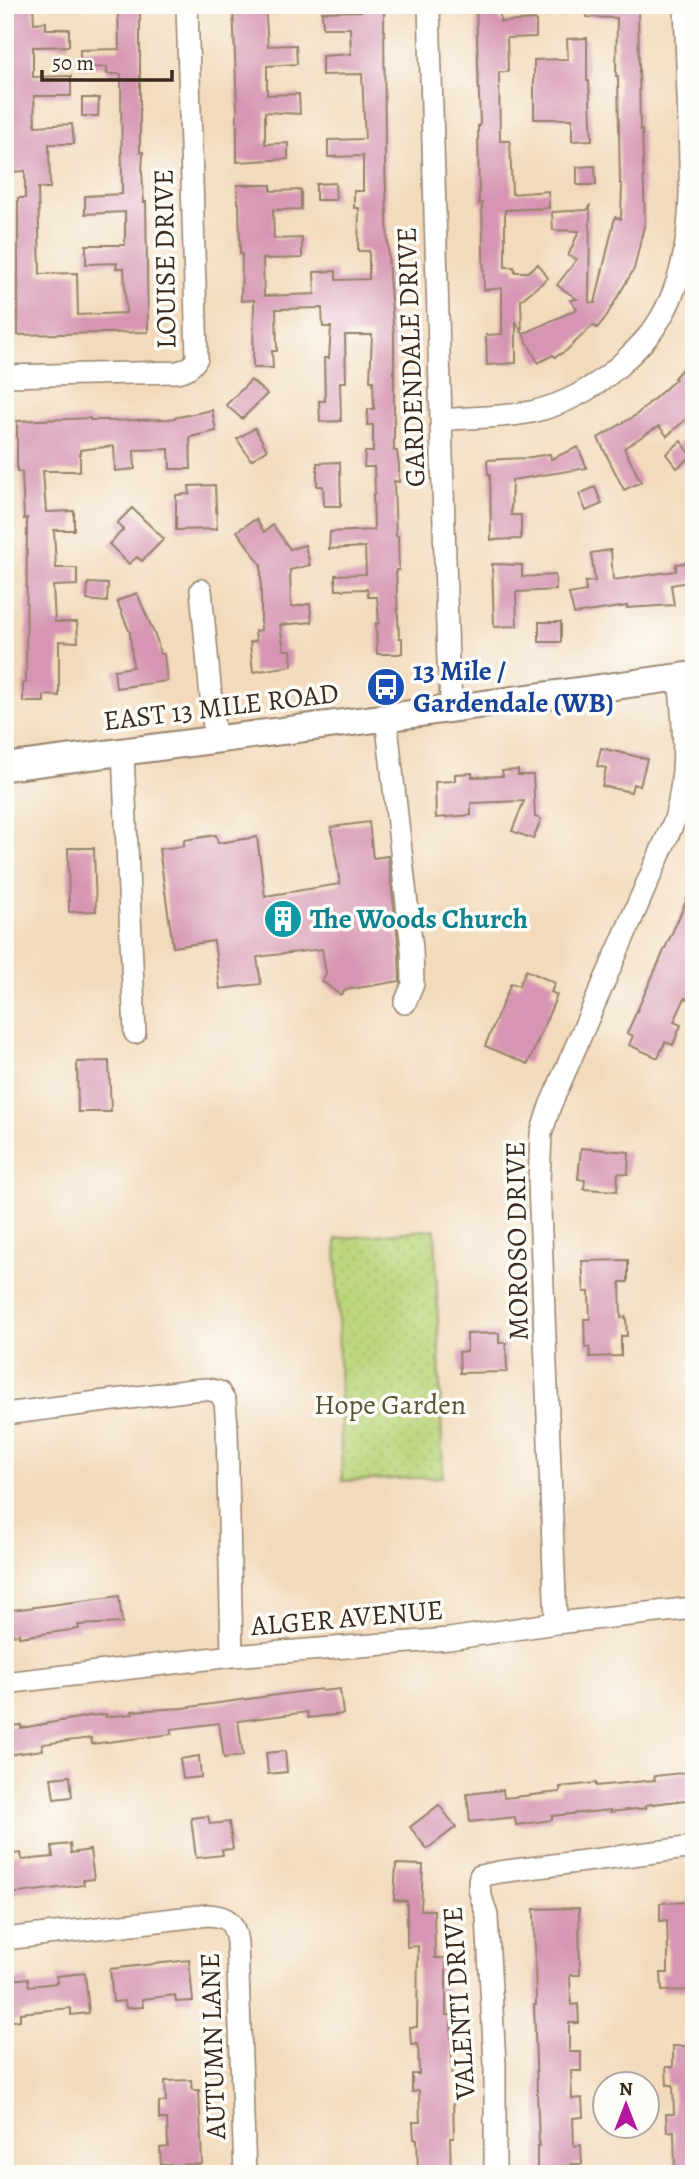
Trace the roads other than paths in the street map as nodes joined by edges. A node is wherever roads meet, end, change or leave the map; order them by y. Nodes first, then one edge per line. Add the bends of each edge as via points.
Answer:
1 (187, 5) edge
2 (429, 5) edge
3 (685, 5) edge
4 (5, 376) edge
5 (441, 420) junction
6 (201, 590) dead end
7 (686, 676) edge
8 (452, 708) junction
9 (386, 718) junction
10 (215, 740) junction
11 (123, 752) junction
12 (5, 766) edge
13 (405, 1003) dead end
14 (135, 1033) dead end
15 (5, 1414) edge
16 (694, 1608) edge
17 (556, 1623) junction
18 (232, 1656) junction
19 (5, 1683) edge
20 (694, 1847) edge
21 (5, 1939) edge
22 (245, 2174) edge
23 (495, 2174) edge

1 - 4 street, LOUISE DRIVE via 197,358 186,370 177,372
2 - 5 street, GARDENDALE DRIVE
3 - 5 street via 687,242 670,301 655,327 601,381 578,396 530,413
5 - 8 street, GARDENDALE DRIVE
6 - 10 street
7 - 8 main road, EAST 13 MILE ROAD
7 - 17 street, MOROSO DRIVE via 685,775 676,819 541,1134
8 - 9 main road, EAST 13 MILE ROAD
9 - 10 main road, EAST 13 MILE ROAD
9 - 13 street via 412,949 414,984
10 - 11 main road, EAST 13 MILE ROAD
11 - 12 main road, EAST 13 MILE ROAD
11 - 14 street
15 - 18 street via 192,1390 219,1392 225,1402 227,1427
16 - 17 street, ALGER AVENUE
17 - 18 street, ALGER AVENUE via 449,1639
18 - 19 street, ALGER AVENUE
20 - 23 street, VALENTI DRIVE via 480,1876 492,2010
21 - 22 street, AUTUMN LANE via 208,1915 228,1919 237,1942

